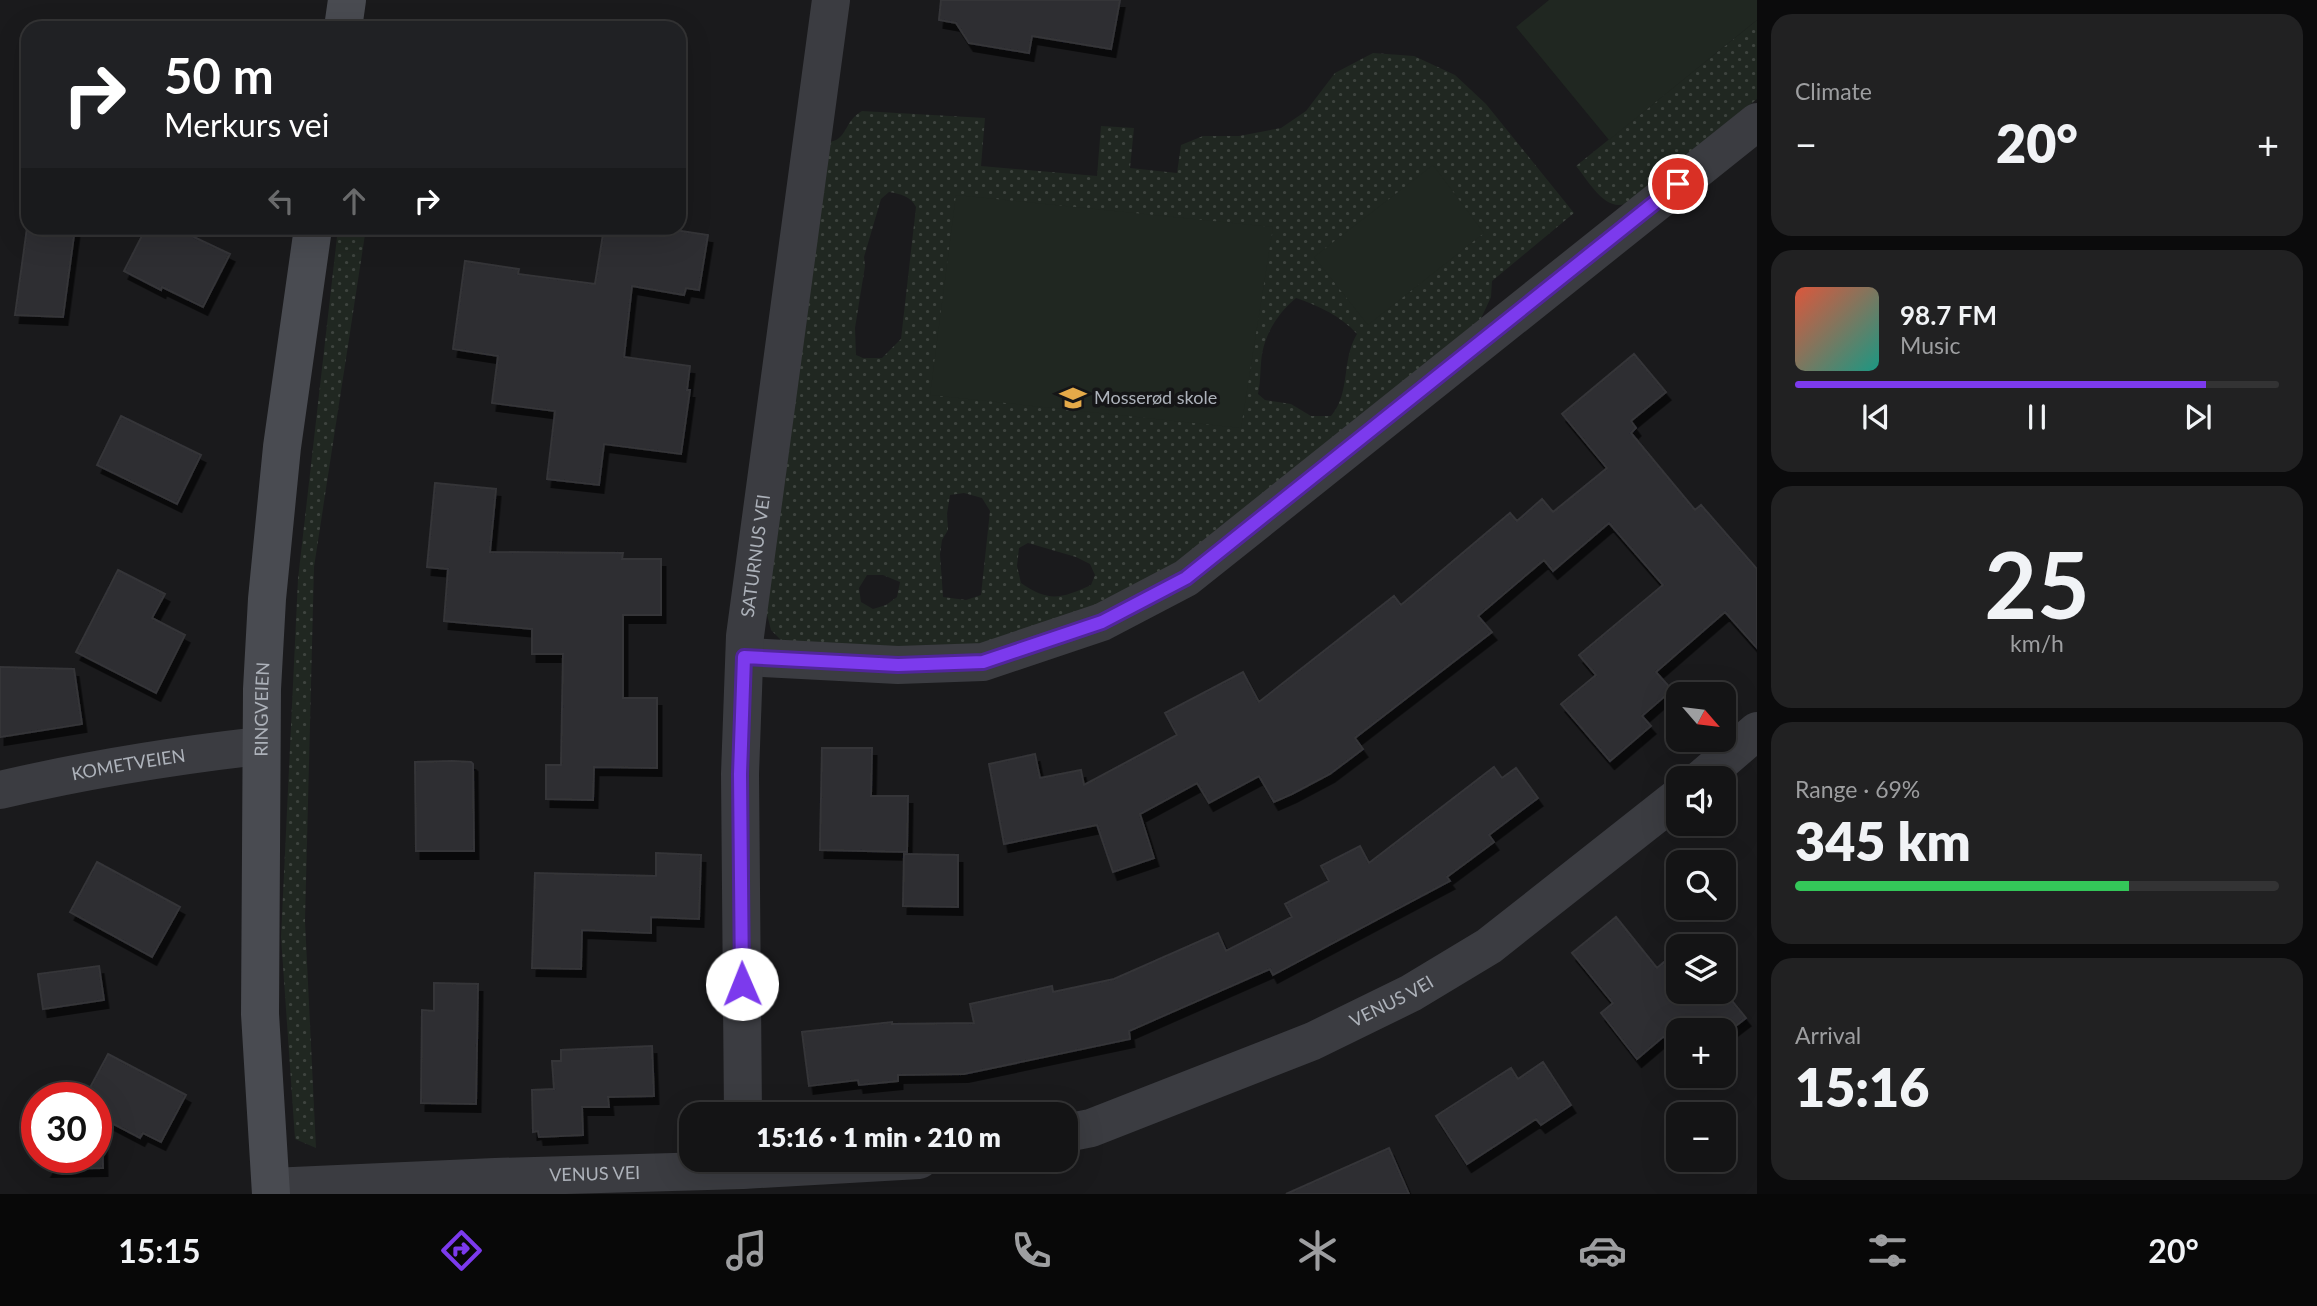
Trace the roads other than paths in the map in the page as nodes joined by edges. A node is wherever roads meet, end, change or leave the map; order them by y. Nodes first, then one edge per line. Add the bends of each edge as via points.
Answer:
1 (347, 0) edge
2 (831, 0) edge
3 (343, 21) edge
4 (1757, 122) edge
5 (312, 235) edge
6 (744, 657) junction
7 (1757, 731) edge
8 (260, 746) junction
9 (1716, 766) edge
10 (0, 790) edge
11 (1666, 806) edge
12 (743, 1102) edge
13 (1078, 1131) edge
14 (679, 1168) edge
15 (271, 1191) edge

1 - 3 main road
2 - 6 street, SATURNUS VEI
4 - 6 street via 1174,585 1102,622 983,662 898,665
5 - 8 main road, RINGVEIEN via 273,530
6 - 12 street, SATURNUS VEI via 740,774
7 - 9 street
8 - 10 street, KOMETVEIEN via 192,753
8 - 15 main road, RINGVEIEN via 260,1014
11 - 13 street, VENUS VEI via 1489,946 1411,993 1313,1041
14 - 15 street, VENUS VEI

